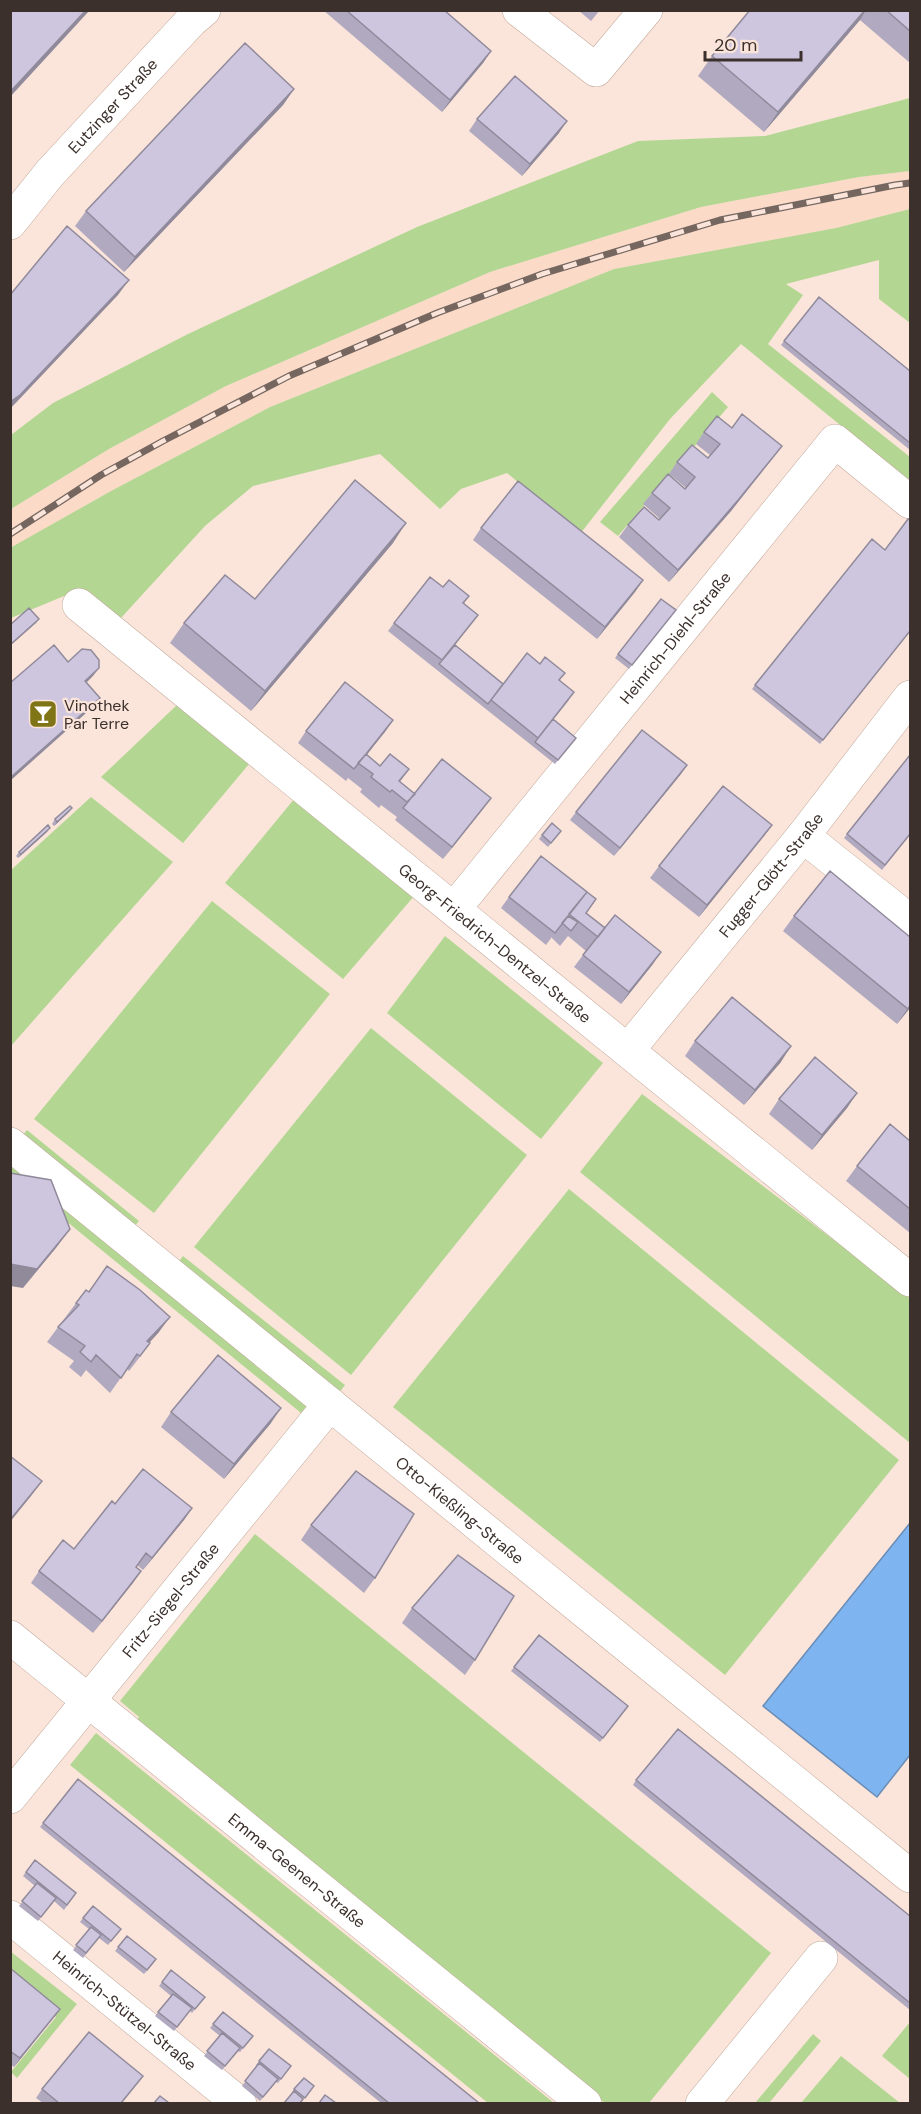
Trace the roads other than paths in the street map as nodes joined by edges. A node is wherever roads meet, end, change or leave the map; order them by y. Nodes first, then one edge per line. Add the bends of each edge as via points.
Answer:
1 (204, 10) edge
2 (519, 10) edge
3 (646, 10) edge
4 (19, 214) edge
5 (910, 502) edge
6 (79, 605) dead end
7 (910, 698) edge
8 (803, 836) junction
9 (454, 909) junction
10 (910, 921) edge
11 (628, 1050) junction
12 (10, 1144) edge
13 (910, 1280) edge
14 (330, 1404) junction
15 (10, 1637) edge
16 (89, 1701) junction
17 (10, 1797) edge
18 (910, 1876) edge
19 (10, 1917) edge
20 (820, 1958) dead end
21 (240, 2103) edge
22 (585, 2103) edge
23 (702, 2103) edge

1 - 4 street, Eutzinger Straße via 50,173
2 - 3 street via 596,70
5 - 9 street, Heinrich-Diehl-Straße via 835,441
6 - 9 street, Georg-Friedrich-Dentzel-Straße
7 - 8 street, Fugger-Glött-Straße
8 - 10 street
8 - 11 street, Fugger-Glött-Straße
9 - 11 street, Georg-Friedrich-Dentzel-Straße
11 - 13 street, Georg-Friedrich-Dentzel-Straße
12 - 14 street, Otto-Kießling-Straße
14 - 16 street, Fritz-Siegel-Straße
14 - 18 street, Otto-Kießling-Straße
15 - 16 street, Emma-Geenen-Straße
16 - 17 street, Fritz-Siegel-Straße
16 - 22 street, Emma-Geenen-Straße
19 - 21 street, Heinrich-Stützel-Straße
20 - 23 street

